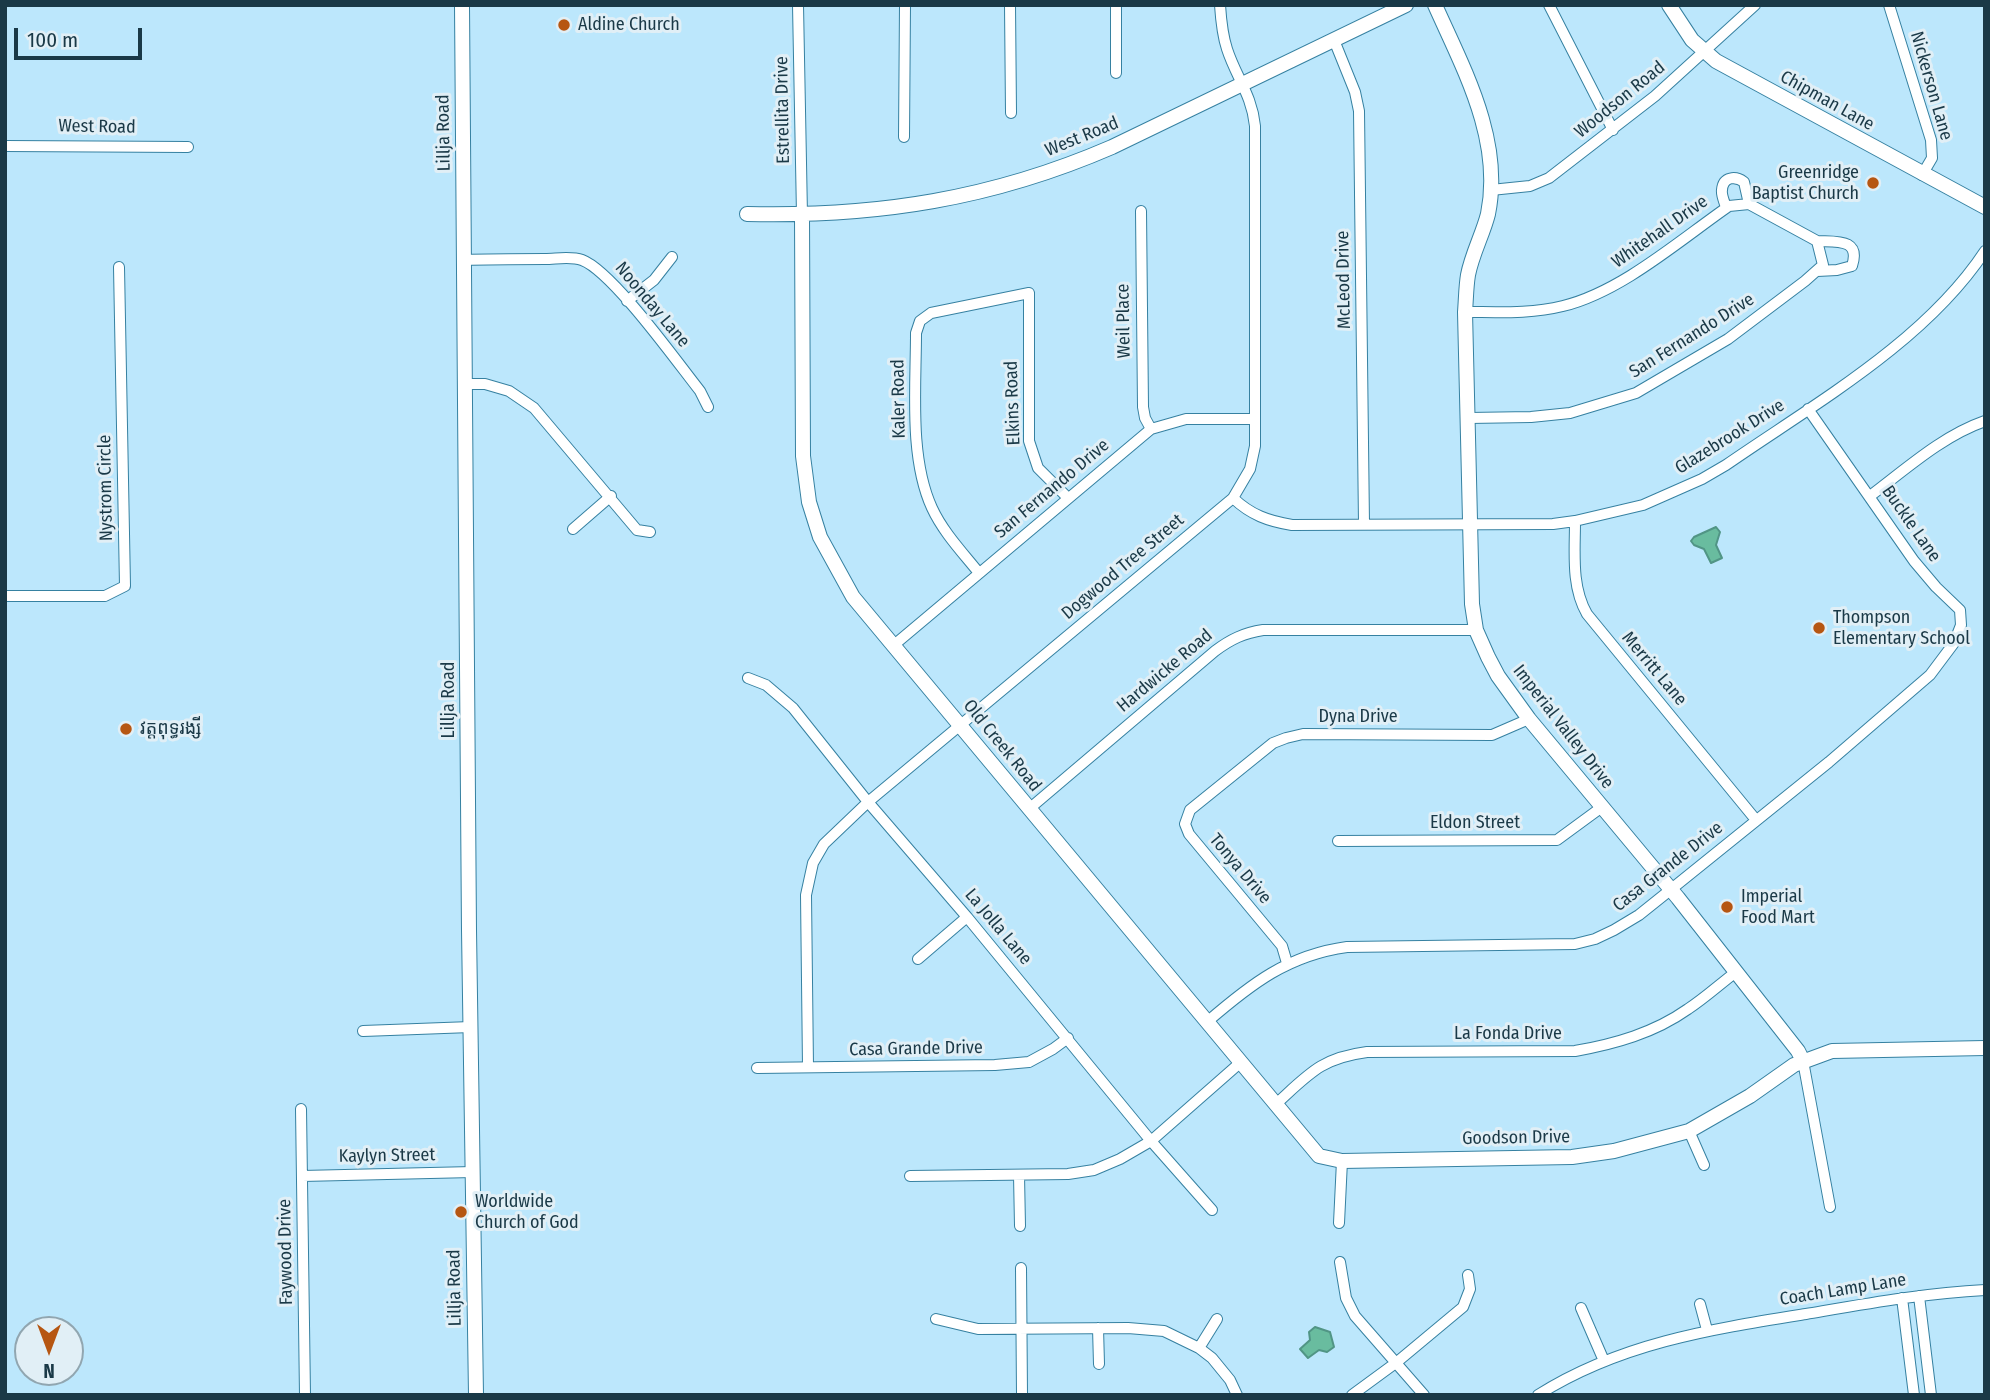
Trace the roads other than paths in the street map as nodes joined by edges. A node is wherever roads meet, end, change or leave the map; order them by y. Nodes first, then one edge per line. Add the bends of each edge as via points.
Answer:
1 (462, 5) edge
2 (798, 5) edge
3 (905, 5) edge
4 (1010, 5) edge
5 (1116, 5) edge
6 (1220, 5) edge
7 (1406, 5) edge
8 (1435, 5) edge
9 (1549, 5) edge
10 (1670, 5) edge
11 (1755, 5) edge
12 (1889, 5) edge
13 (1334, 40) junction
14 (1704, 51) junction
15 (1116, 73) dead end
16 (1243, 84) junction
17 (1011, 113) dead end
18 (1614, 130) junction
19 (904, 136) dead end
20 (5, 146) edge
21 (188, 148) dead end
22 (1922, 175) junction
23 (1491, 190) junction
24 (1749, 204) junction
25 (1985, 207) edge
26 (1726, 208) junction
27 (1140, 211) dead end
28 (747, 214) dead end
29 (802, 215) junction
30 (1818, 241) junction
31 (1985, 251) edge
32 (672, 257) dead end
33 (464, 260) junction
34 (119, 267) dead end
35 (1817, 271) junction
36 (1029, 293) joint
37 (627, 301) junction
38 (1465, 312) junction
39 (466, 384) junction
40 (708, 407) dead end
41 (1808, 409) junction
42 (1469, 418) junction
43 (1255, 419) junction
44 (1985, 421) edge
45 (1151, 429) junction
46 (611, 496) junction
47 (1870, 496) junction
48 (1068, 498) junction
49 (1233, 498) junction
50 (1575, 521) junction
51 (1364, 524) junction
52 (1470, 524) junction
53 (573, 529) dead end
54 (650, 532) dead end
55 (979, 573) junction
56 (5, 596) edge
57 (1476, 630) junction
58 (894, 645) junction
59 (1941, 660) joint
60 (748, 678) dead end
61 (1530, 719) junction
62 (961, 725) junction
63 (1204, 799) joint
64 (868, 802) junction
65 (1602, 807) junction
66 (1029, 808) junction
67 (1756, 820) junction
68 (1338, 841) dead end
69 (1671, 889) junction
70 (967, 917) junction
71 (918, 960) dead end
72 (1287, 963) junction
73 (1736, 972) junction
74 (1207, 1022) junction
75 (471, 1027) junction
76 (363, 1031) dead end
77 (1068, 1038) junction
78 (1985, 1048) edge
79 (1804, 1061) junction
80 (1241, 1062) junction
81 (808, 1067) junction
82 (757, 1068) dead end
83 (1276, 1104) junction
84 (301, 1109) dead end
85 (1689, 1131) junction
86 (1151, 1141) junction
87 (1342, 1161) junction
88 (1704, 1165) dead end
89 (472, 1172) junction
90 (1019, 1175) junction
91 (302, 1176) junction
92 (910, 1176) dead end
93 (1830, 1206) dead end
94 (1212, 1210) dead end
95 (1339, 1223) dead end
96 (1020, 1226) dead end
97 (1340, 1262) dead end
98 (1021, 1268) dead end
99 (1468, 1275) dead end
100 (1985, 1290) edge
101 (1919, 1296) junction
102 (1902, 1298) junction
103 (1700, 1304) dead end
104 (1581, 1308) dead end
105 (1217, 1319) dead end
106 (936, 1320) dead end
107 (1098, 1328) junction
108 (1021, 1329) junction
109 (1707, 1330) junction
110 (1199, 1348) junction
111 (1604, 1361) junction
112 (1396, 1362) junction
113 (1099, 1364) dead end
114 (305, 1395) edge
115 (476, 1395) edge
116 (1022, 1395) edge
117 (1237, 1395) edge
118 (1352, 1395) edge
119 (1424, 1395) edge
120 (1538, 1395) edge
121 (1914, 1395) edge
122 (1931, 1395) edge

1 - 33 street, Lillja Road
2 - 29 street, Estrellita Drive
3 - 19 street
4 - 17 street
5 - 15 street
6 - 16 street, Dogwood Tree Street via 1227,50
7 - 13 street, West Road
8 - 23 street, Imperial Valley Drive via 1481,114
9 - 18 street
10 - 14 street, Chipman Lane
11 - 14 street, Woodson Road
12 - 22 street, Nickerson Lane via 1931,140 1932,158
13 - 16 street, West Road
13 - 51 street, McLeod Drive via 1359,111
14 - 18 street, Woodson Road
14 - 22 street, Chipman Lane
16 - 29 street, West Road via 1094,155 999,187 923,204
16 - 43 street, Dogwood Tree Street via 1255,126
18 - 23 street, Woodson Road via 1549,178 1530,186
20 - 21 street, West Road
22 - 25 street, Chipman Lane
23 - 38 street, Imperial Valley Drive via 1468,273
24 - 26 street, Whitehall Drive
24 - 26 street via 1744,182 1731,177 1722,190
24 - 30 street
26 - 38 street, Whitehall Drive via 1591,297 1534,311
27 - 45 street, Weil Place via 1143,407
28 - 29 street, West Road
29 - 58 street, Old Creek Road via 803,456 809,502 820,537 853,597
30 - 35 street via 1823,265
30 - 35 street via 1844,242 1855,257 1852,265
31 - 41 street, Glazebrook Drive via 1966,278 1899,345
32 - 37 street via 654,280
33 - 37 street, Noonday Lane via 583,260
33 - 39 street, Lillja Road
34 - 56 street, Nystrom Circle via 125,586 105,596
35 - 42 street, San Fernando Drive via 1728,339 1636,393 1570,413
36 - 48 street, Elkins Road via 1029,441 1038,468
36 - 55 street, Kaler Road via 931,313 920,321 916,333 918,462 923,488 933,511
37 - 40 street, Noonday Lane
38 - 42 street, Imperial Valley Drive
39 - 46 street via 492,385 525,401
39 - 75 street, Lillja Road
41 - 47 street, Buckle Lane
41 - 50 street, Glazebrook Drive via 1702,479 1643,505
42 - 52 street, Imperial Valley Drive
43 - 45 street, San Fernando Drive via 1186,419
43 - 49 street, Dogwood Tree Street via 1250,469
44 - 47 street via 1945,440
45 - 48 street, San Fernando Drive
46 - 53 street
46 - 54 street via 637,530
47 - 59 street, Buckle Lane via 1914,561 1960,610 1961,625
48 - 55 street, San Fernando Drive
49 - 51 street, Glazebrook Drive via 1271,522
49 - 62 street, Dogwood Tree Street
50 - 52 street, Glazebrook Drive
50 - 67 street, Merritt Lane via 1578,598 1587,614
51 - 52 street, Glazebrook Drive
52 - 57 street, Imperial Valley Drive
55 - 58 street, San Fernando Drive
57 - 61 street, Imperial Valley Drive via 1498,676
57 - 66 street, Hardwicke Road via 1245,633 1215,651
58 - 62 street, Old Creek Road
59 - 67 street, Casa Grande Drive via 1930,675
60 - 64 street, La Jolla Lane via 782,697
61 - 63 street, Dyna Drive via 1492,735 1303,734 1286,738 1273,743
61 - 65 street, Imperial Valley Drive
62 - 64 street, Dogwood Tree Street
62 - 66 street, Old Creek Road
63 - 72 street, Tonya Drive via 1190,810 1185,824 1189,834 1282,946
64 - 70 street, La Jolla Lane
64 - 81 street, Dogwood Tree Street via 824,844 813,863 806,895
65 - 68 street, Eldon Street via 1557,840
65 - 69 street, Imperial Valley Drive
66 - 74 street, Old Creek Road
67 - 69 street, Casa Grande Drive
69 - 72 street, Casa Grande Drive via 1614,930 1575,944 1347,947
69 - 73 street, Imperial Valley Drive
70 - 71 street
70 - 77 street, La Jolla Lane
72 - 74 street, Casa Grande Drive via 1247,988
73 - 79 street, Imperial Valley Drive
73 - 83 street, La Fonda Drive via 1686,1011 1638,1036 1575,1051 1346,1055 1317,1066
74 - 80 street, Old Creek Road
75 - 76 street
75 - 89 street, Lillja Road
77 - 81 street, Casa Grande Drive via 1029,1062
77 - 86 street, La Jolla Lane
78 - 79 street, Goodson Drive via 1852,1049
79 - 85 street, Goodson Drive
79 - 93 street, Imperial Valley Drive
80 - 83 street, Old Creek Road
80 - 86 street
81 - 82 street, Casa Grande Drive
83 - 87 street, Old Creek Road via 1319,1156
84 - 91 street, Faywood Drive
85 - 87 street, Goodson Drive via 1572,1157
85 - 88 street
86 - 90 street via 1094,1170
86 - 94 street, La Jolla Lane
87 - 95 street
89 - 91 street, Kaylyn Street
89 - 115 street, Lillja Road
90 - 92 street
90 - 96 street
91 - 114 street, Faywood Drive
97 - 112 street via 1346,1298 1355,1316
98 - 108 street
99 - 112 street via 1470,1289 1463,1307
100 - 101 street, Coach Lamp Lane
101 - 102 street, Coach Lamp Lane
101 - 122 street
102 - 109 street, Coach Lamp Lane
102 - 121 street
103 - 109 street
104 - 111 street
105 - 110 street
106 - 108 street via 978,1329
107 - 108 street
107 - 110 street via 1164,1331
107 - 113 street
108 - 116 street
109 - 111 street, Coach Lamp Lane
110 - 117 street via 1230,1380
111 - 120 street, Coach Lamp Lane
112 - 118 street
112 - 119 street

